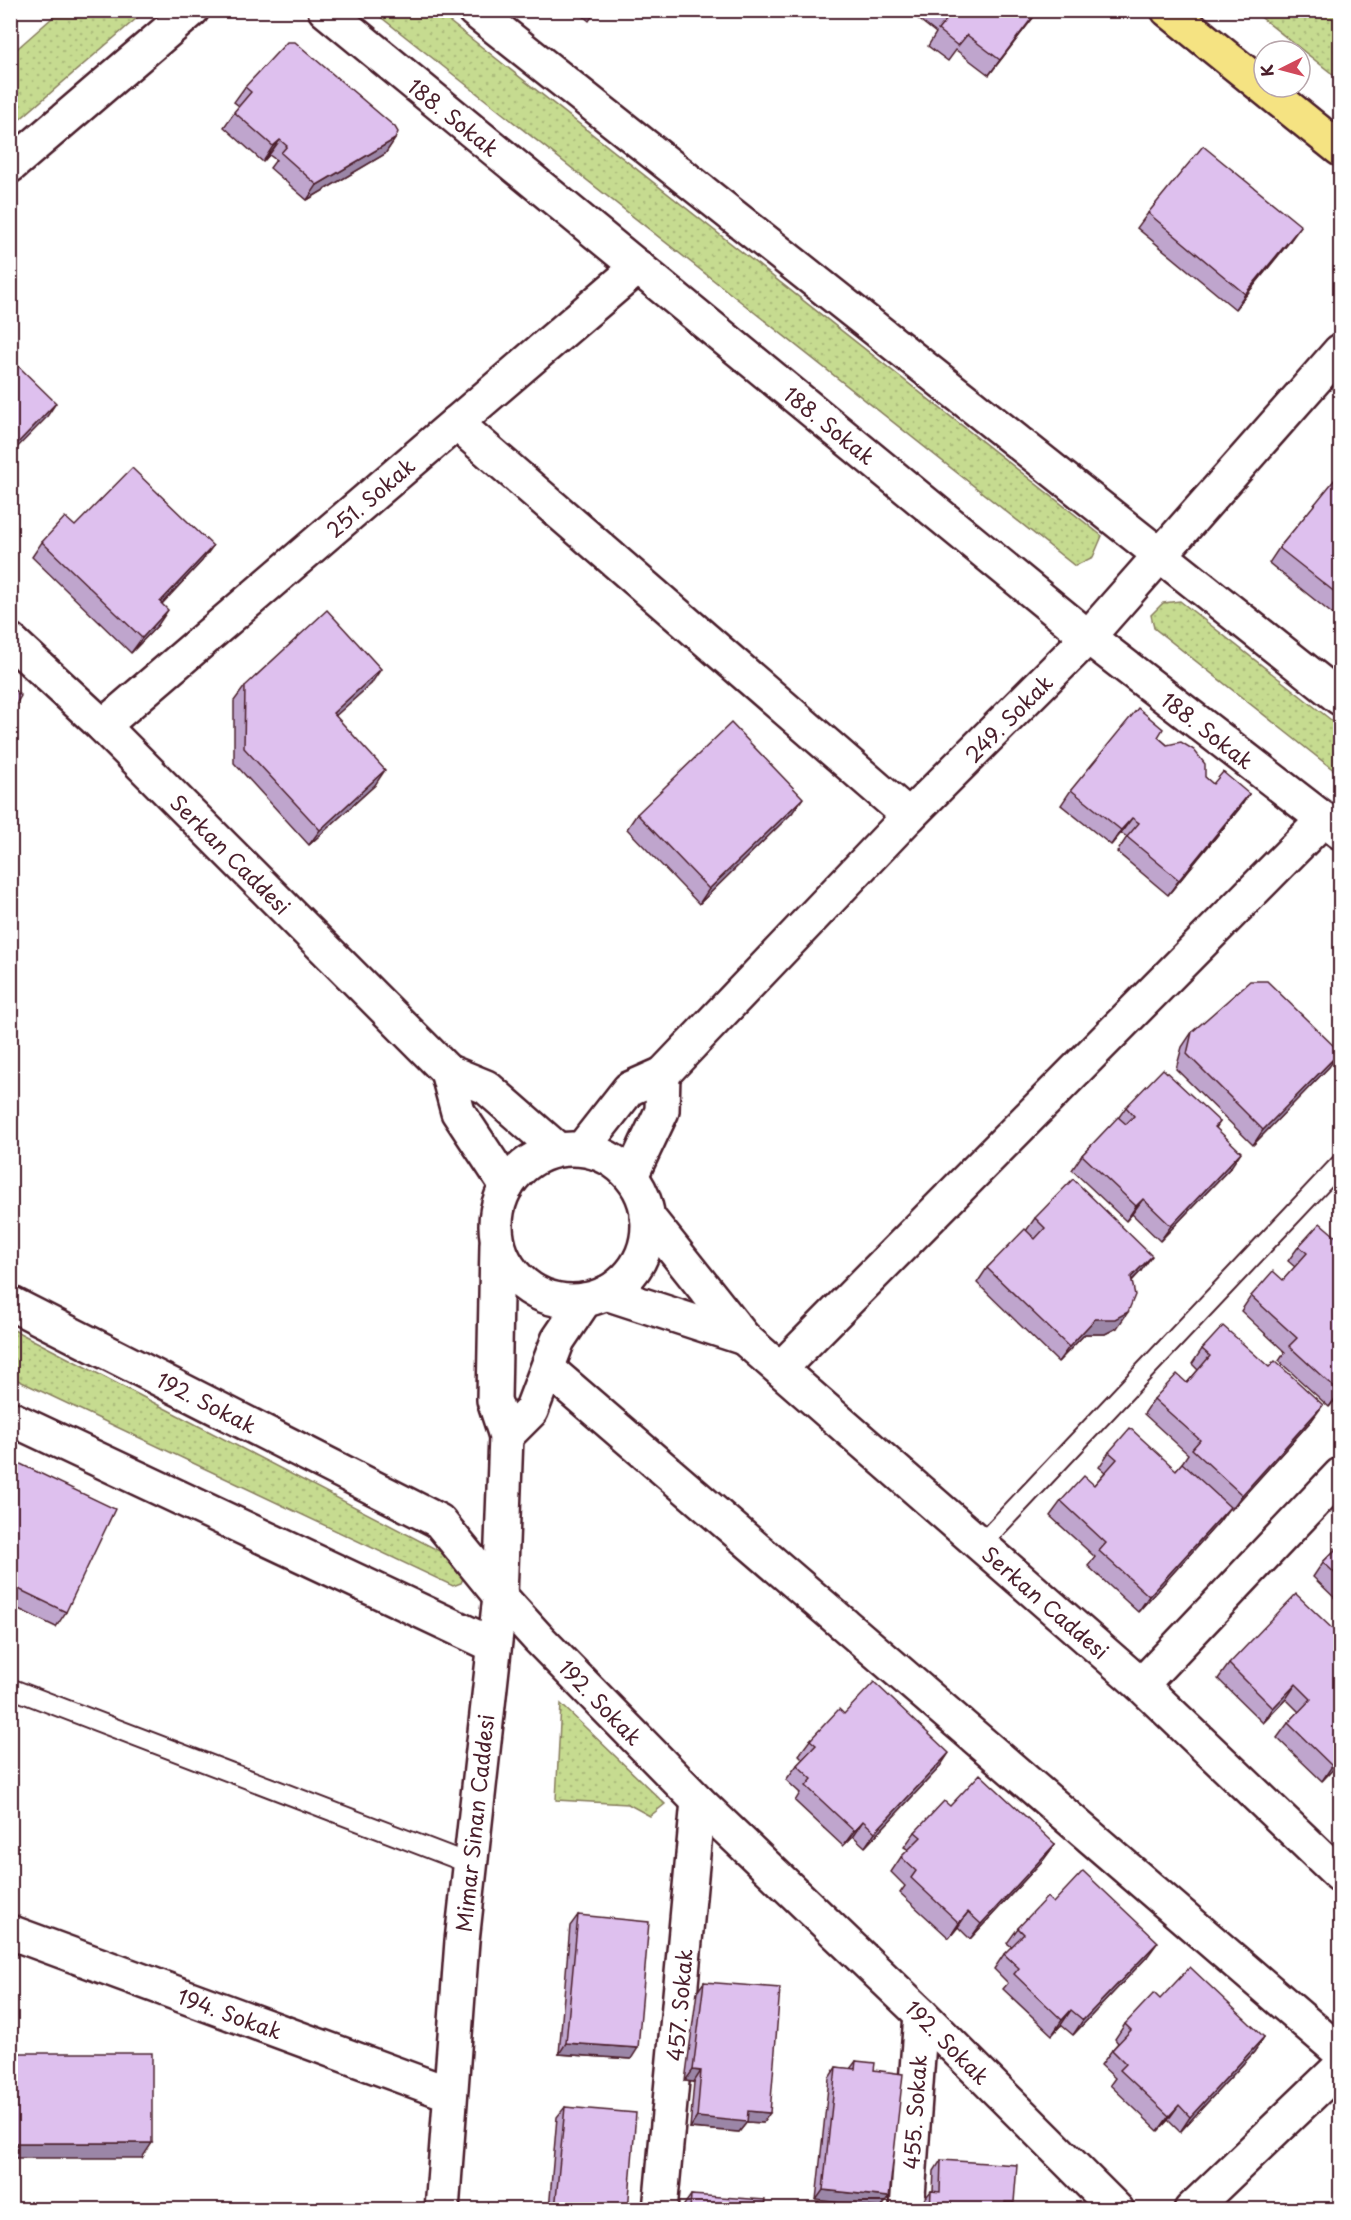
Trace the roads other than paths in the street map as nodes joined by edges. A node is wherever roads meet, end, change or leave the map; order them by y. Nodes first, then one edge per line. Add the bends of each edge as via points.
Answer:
1 (192, 10) edge
2 (325, 10) edge
3 (474, 10) edge
4 (1168, 10) edge
5 (1341, 149) edge
6 (10, 166) edge
7 (638, 267) junction
8 (1341, 351) edge
9 (456, 423) junction
10 (1161, 554) junction
11 (1088, 637) junction
12 (10, 640) edge
13 (1341, 698) edge
14 (103, 726) junction
15 (909, 816) junction
16 (1332, 826) edge
17 (447, 1071) junction
18 (663, 1074) junction
19 (570, 1149) junction
20 (1341, 1164) edge
21 (631, 1176) junction
22 (507, 1186) junction
23 (648, 1216) junction
24 (497, 1244) junction
25 (596, 1297) junction
26 (10, 1303) edge
27 (744, 1338) junction
28 (548, 1369) junction
29 (780, 1369) junction
30 (10, 1418) edge
31 (506, 1436) junction
32 (1341, 1475) edge
33 (981, 1544) junction
34 (500, 1596) junction
35 (493, 1645) junction
36 (1141, 1685) junction
37 (10, 1688) edge
38 (698, 1801) junction
39 (470, 1864) junction
40 (1341, 1875) edge
41 (10, 1932) edge
42 (921, 2014) junction
43 (1341, 2052) edge
44 (1341, 2067) edge
45 (450, 2094) junction
46 (442, 2210) edge
47 (660, 2210) edge
48 (907, 2210) edge
49 (1117, 2210) edge
50 (1191, 2210) edge

1 - 6 street
2 - 7 street, 188. Sokak
3 - 10 street
4 - 5 highway
7 - 9 street, 251. Sokak
7 - 11 street, 188. Sokak
8 - 10 street, 249. Sokak
9 - 14 street, 251. Sokak
9 - 15 street
10 - 11 street, 249. Sokak
10 - 13 street
11 - 15 street, 249. Sokak
11 - 16 street, 188. Sokak
12 - 14 street, Serkan Caddesi
14 - 17 street, Serkan Caddesi
15 - 18 street, 249. Sokak
16 - 29 street
17 - 19 street, Serkan Caddesi via 486,1087
17 - 22 street, Serkan Caddesi via 458,1112
18 - 19 street via 629,1089
18 - 21 street via 662,1111
19 - 21 street via 611,1156
19 - 22 street via 534,1158 514,1174
20 - 33 lane
21 - 23 street
22 - 24 street via 495,1219
23 - 25 street via 639,1261 625,1280
23 - 27 street, Serkan Caddesi
24 - 25 street via 522,1283 541,1295 562,1301
24 - 31 street, Mimar Sinan Caddesi via 494,1400
25 - 27 street, Serkan Caddesi
25 - 28 street via 558,1340
26 - 34 street, 192. Sokak via 439,1521
27 - 29 street, Serkan Caddesi
28 - 31 street via 531,1411
28 - 43 street
29 - 33 street, Serkan Caddesi
30 - 35 street
31 - 34 street, Mimar Sinan Caddesi
32 - 36 street
33 - 36 street, Serkan Caddesi
34 - 35 street, Mimar Sinan Caddesi
34 - 38 street, 192. Sokak
35 - 39 street, Mimar Sinan Caddesi
36 - 40 street, Serkan Caddesi
37 - 39 lane
38 - 42 street, 192. Sokak
38 - 47 street, 457. Sokak
39 - 45 street, Mimar Sinan Caddesi
41 - 45 street, 194. Sokak
42 - 48 street, 455. Sokak
42 - 49 street, 192. Sokak
44 - 50 street
45 - 46 street, Mimar Sinan Caddesi

